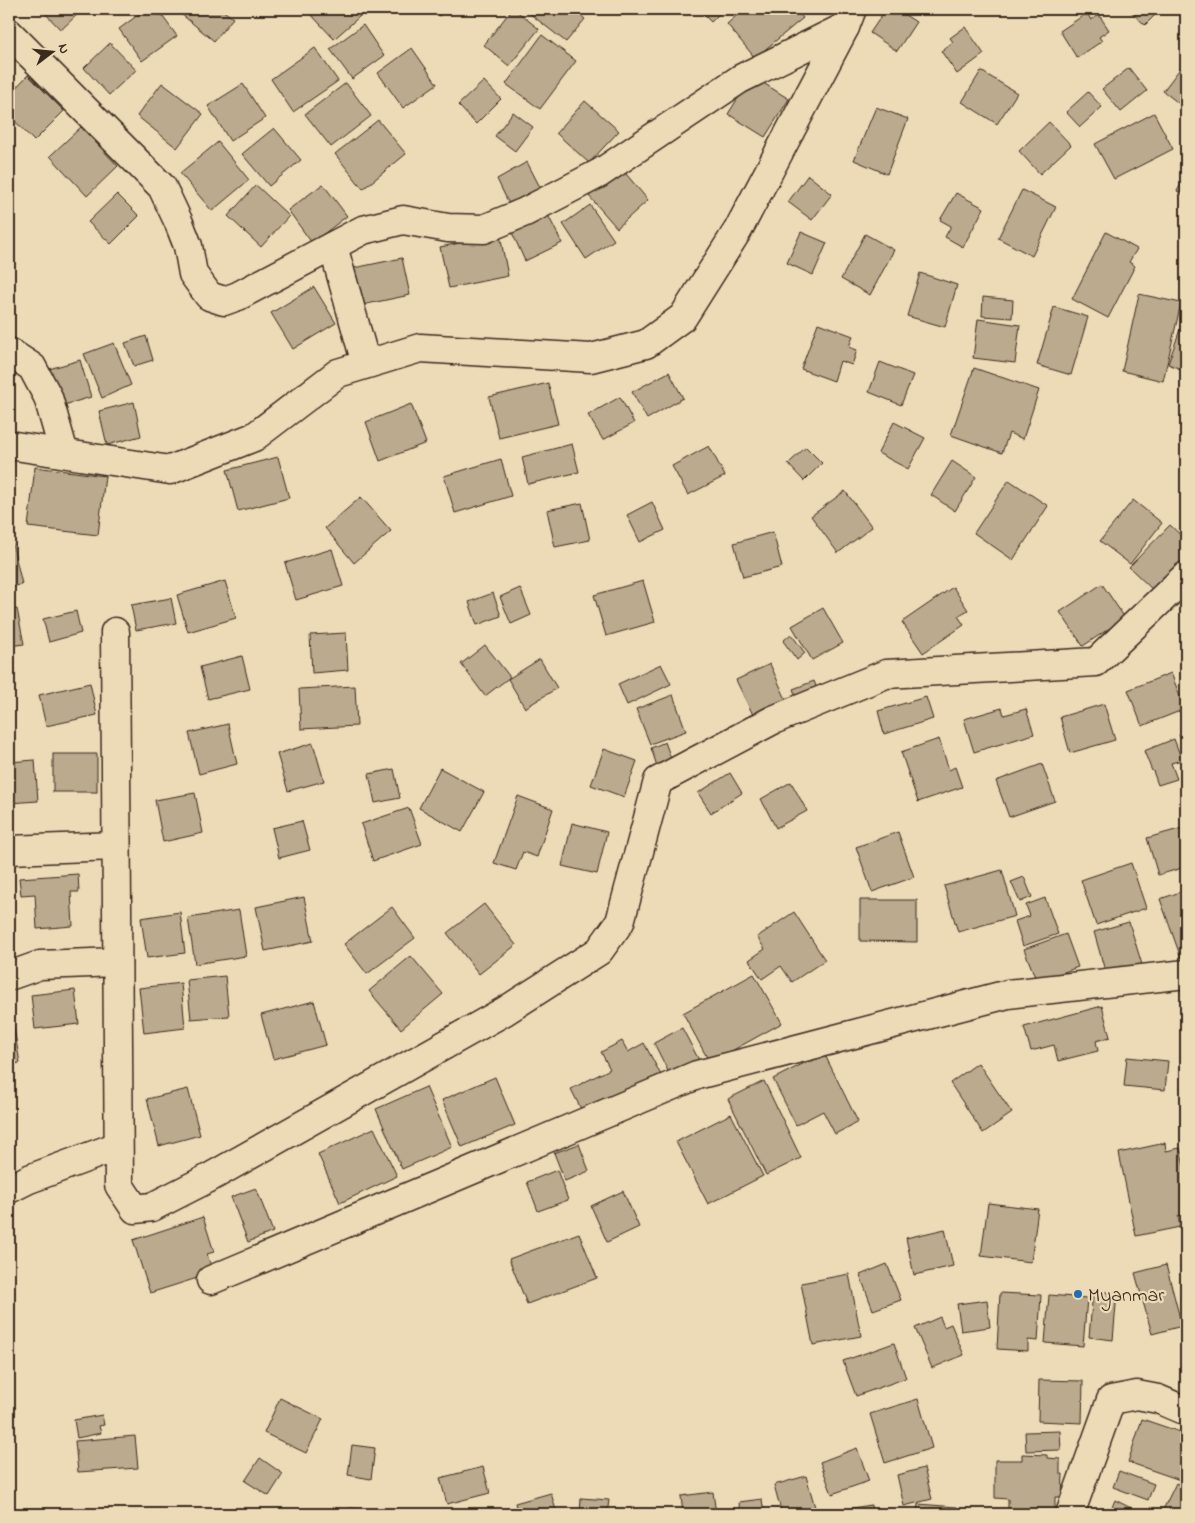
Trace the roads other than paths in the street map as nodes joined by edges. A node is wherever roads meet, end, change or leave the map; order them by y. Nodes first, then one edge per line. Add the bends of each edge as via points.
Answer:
1 (848, 18) edge
2 (9, 33) edge
3 (333, 246) junction
4 (9, 352) edge
5 (366, 364) junction
6 (9, 445) edge
7 (64, 453) junction
8 (1186, 576) edge
9 (114, 632) dead end
10 (116, 846) junction
11 (9, 850) edge
12 (117, 962) junction
13 (1186, 974) edge
14 (9, 976) edge
15 (118, 1146) junction
16 (9, 1189) edge
17 (211, 1280) dead end
18 (1186, 1411) edge
19 (1070, 1514) edge

1 - 3 street via 740,79 600,173 517,216 484,229 448,228 403,220 363,230
1 - 5 street via 738,230 683,317 646,344 591,358 420,348
2 - 3 street via 162,187 188,246 193,274 209,296 224,301 238,296
3 - 5 street
4 - 7 street via 32,367 48,397
5 - 7 street via 338,373 254,437 170,470
6 - 7 street
8 - 15 street via 1096,662 886,674 773,720 658,781 620,922 599,951 505,1011 207,1179 152,1207 135,1209 119,1185
9 - 10 street
10 - 11 street
10 - 12 street
12 - 14 street via 40,965
12 - 15 street
13 - 17 street via 1008,994 697,1075
15 - 16 street
18 - 19 street via 1137,1394 1111,1400

